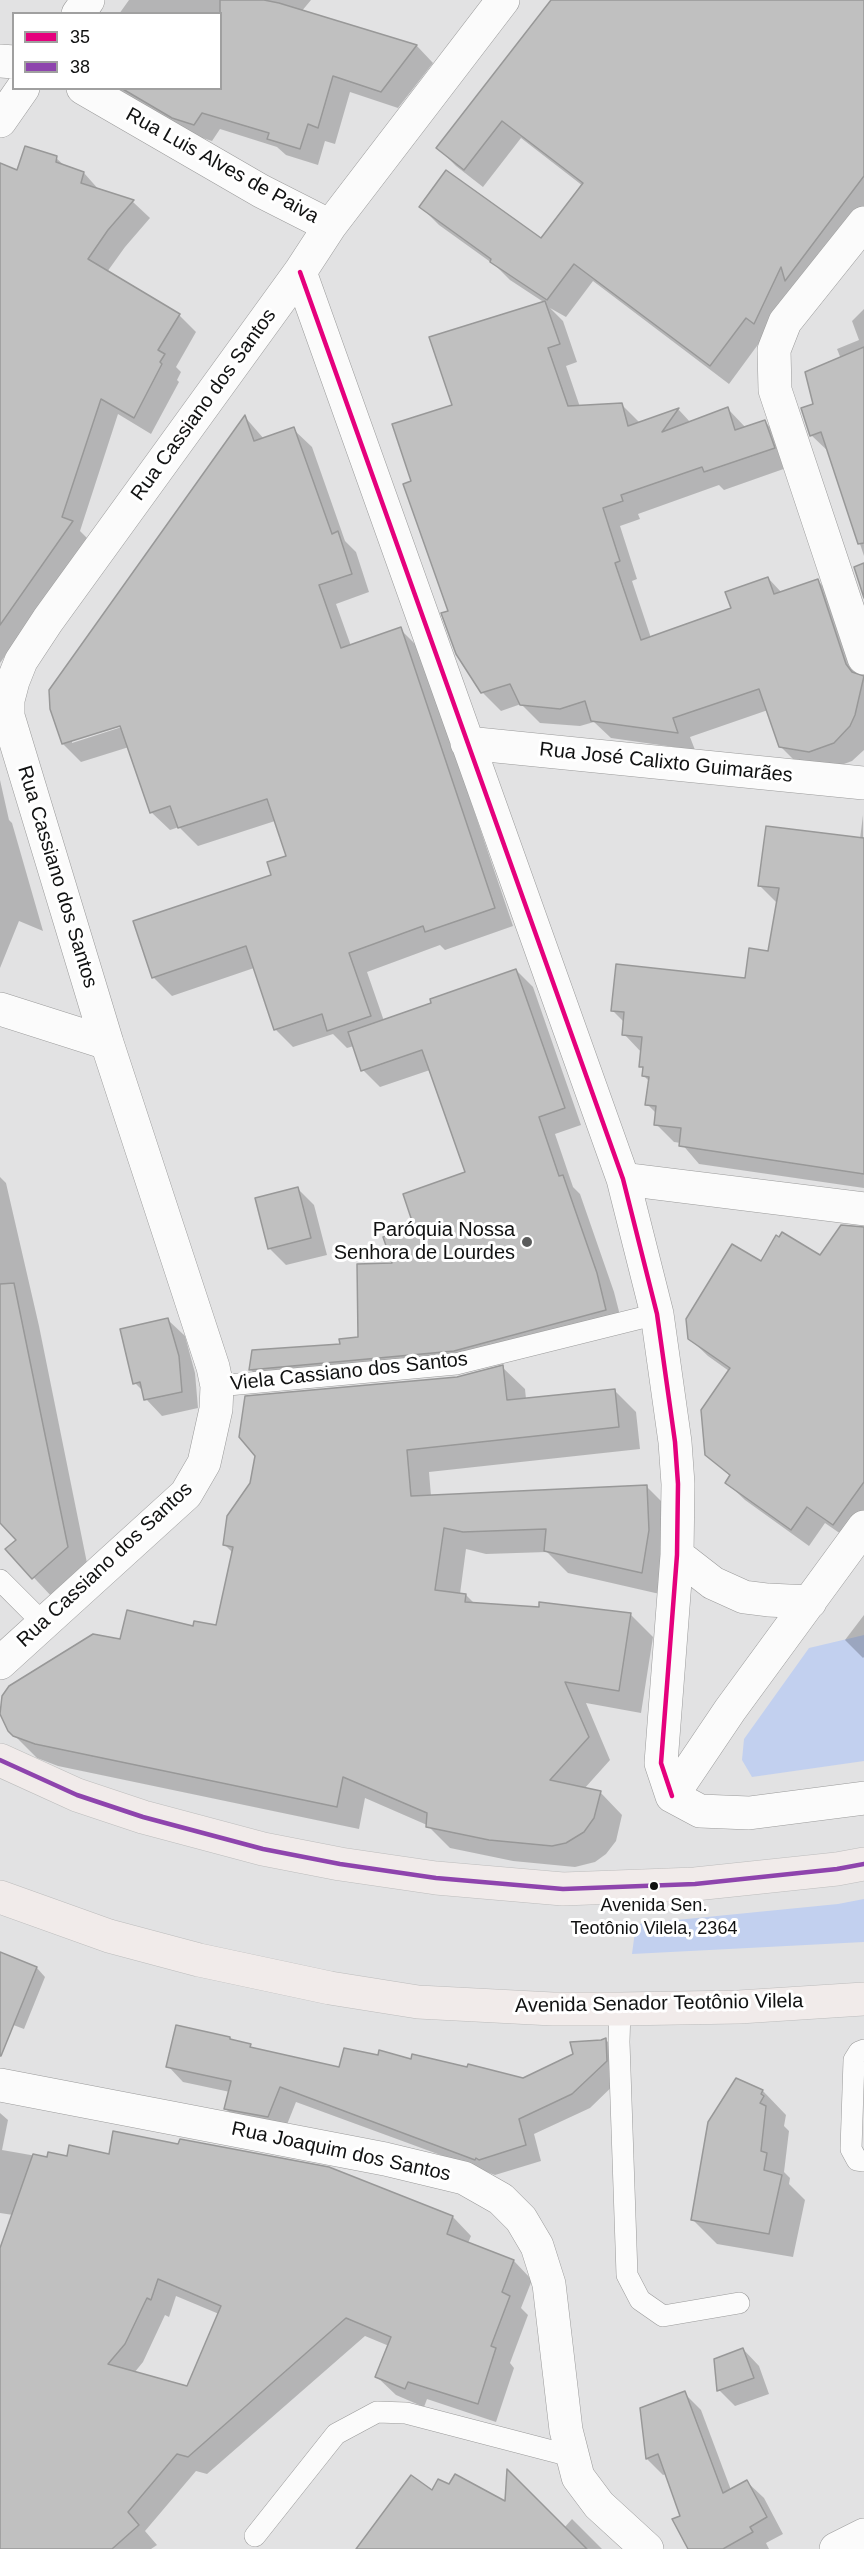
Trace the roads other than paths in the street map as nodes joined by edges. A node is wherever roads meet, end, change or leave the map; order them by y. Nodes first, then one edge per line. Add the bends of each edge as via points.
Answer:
1 (503, 0) edge
2 (22, 90) edge
3 (86, 90) edge
4 (0, 121) edge
5 (864, 223) edge
6 (330, 226) junction
7 (300, 272) junction
8 (864, 658) edge
9 (467, 743) junction
10 (864, 783) edge
11 (0, 1009) edge
12 (107, 1043) junction
13 (622, 1179) junction
14 (864, 1209) edge
15 (657, 1314) junction
16 (217, 1386) junction
17 (864, 1527) edge
18 (677, 1555) junction
19 (0, 1580) edge
20 (810, 1602) junction
21 (44, 1624) junction
22 (0, 1663) edge
23 (0, 1760) edge
24 (672, 1796) junction
25 (864, 1798) edge
26 (864, 1864) edge
27 (0, 1897) edge
28 (864, 1999) edge
29 (620, 2009) junction
30 (864, 2050) edge
31 (0, 2085) edge
32 (864, 2161) edge
33 (739, 2303) dead end
34 (571, 2456) junction
35 (864, 2535) edge
36 (255, 2536) dead end
37 (647, 2549) edge
38 (836, 2549) edge

1 - 6 street, Rua Cassiano dos Santos
2 - 4 street
3 - 6 street, Rua Luis Alves de Paiva via 261,191
5 - 8 street via 785,322 774,350 775,390
6 - 7 street, Rua Cassiano dos Santos
7 - 9 street
7 - 12 street, Rua Cassiano dos Santos via 48,620 12,681 8,716
9 - 10 street, Rua José Calixto Guimarães
9 - 13 street
11 - 12 street
12 - 16 street, Rua Cassiano dos Santos
13 - 14 street
13 - 15 street
15 - 16 lane, Viela Cassiano dos Santos via 456,1364
15 - 18 street via 675,1442 680,1519
16 - 21 street, Rua Cassiano dos Santos via 204,1463 186,1494
17 - 20 street
18 - 20 street via 713,1583 744,1597
18 - 24 street via 661,1763
19 - 21 lane
20 - 24 street
21 - 22 street, Rua Cassiano dos Santos
23 - 26 main road via 76,1795 252,1846 436,1878 563,1888 662,1886
24 - 25 street via 700,1811 749,1813
27 - 29 main road, Avenida Senador Teotônio Vilela via 109,1936 330,1988 418,2002
28 - 29 main road, Avenida Senador Teotônio Vilela
29 - 33 lane via 627,2275 640,2300 663,2316
30 - 32 lane via 854,2060 850,2149 857,2160
31 - 34 street, Rua Joaquim dos Santos via 396,2162 464,2178 501,2199 521,2219 537,2246 549,2284
34 - 36 lane via 406,2413 377,2412 336,2434
34 - 37 street, Rua Joaquim dos Santos via 578,2477 599,2505
35 - 38 street

